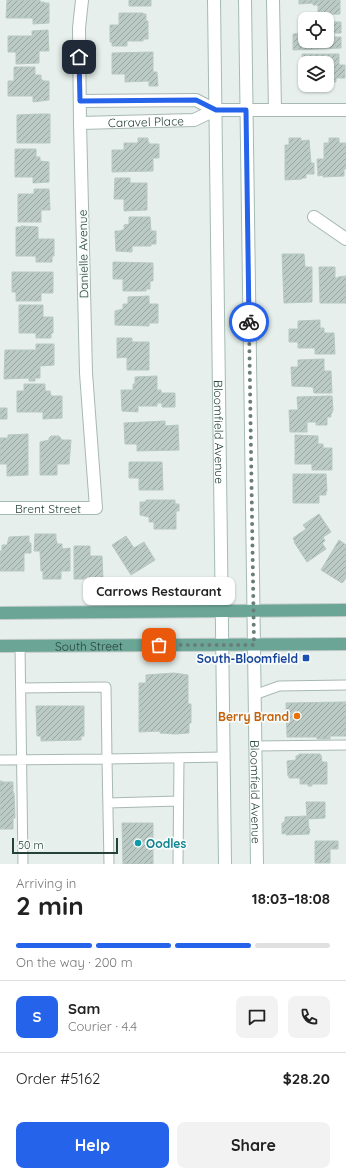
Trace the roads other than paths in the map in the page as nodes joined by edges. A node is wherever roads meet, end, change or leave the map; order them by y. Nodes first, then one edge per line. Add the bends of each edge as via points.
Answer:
1 (82, 0) edge
2 (214, 0) edge
3 (245, 0) edge
4 (273, 0) edge
5 (80, 101) junction
6 (216, 110) junction
7 (246, 110) junction
8 (275, 110) junction
9 (346, 110) edge
10 (80, 123) junction
11 (314, 217) dead end
12 (346, 239) edge
13 (0, 508) edge
14 (96, 508) joint
15 (346, 610) edge
16 (222, 611) junction
17 (253, 611) junction
18 (0, 613) edge
19 (346, 644) edge
20 (222, 645) junction
21 (254, 645) junction
22 (0, 646) edge
23 (20, 646) junction
24 (346, 685) edge
25 (21, 688) junction
26 (254, 696) junction
27 (346, 745) edge
28 (255, 746) junction
29 (179, 758) junction
30 (224, 758) junction
31 (107, 759) junction
32 (0, 760) edge
33 (21, 760) junction
34 (178, 801) junction
35 (108, 802) junction
36 (23, 864) edge
37 (109, 864) edge
38 (178, 864) edge
39 (225, 864) edge
40 (257, 864) edge

1 - 5 street, Danielle Avenue via 79,28
2 - 6 street, Bloomfield Avenue
3 - 7 street, Bloomfield Avenue
4 - 8 street
5 - 6 street, Caravel Place via 196,100
5 - 10 street, Danielle Avenue
6 - 7 street
6 - 10 street, Caravel Place via 194,120
6 - 16 street, Bloomfield Avenue
7 - 8 street
7 - 17 street, Bloomfield Avenue
8 - 9 street
10 - 14 street, Danielle Avenue via 86,373
11 - 12 street
13 - 14 street, Brent Street
15 - 17 main road
16 - 17 main road
16 - 18 main road
16 - 20 street, Bloomfield Avenue
17 - 21 street, Bloomfield Avenue
19 - 21 main road, South Street
20 - 21 main road, South Street
20 - 23 main road, South Street
20 - 30 street, Bloomfield Avenue
21 - 26 street, Bloomfield Avenue
22 - 23 main road, South Street
23 - 25 lane
24 - 26 lane via 279,686
25 - 31 lane via 106,687
25 - 33 lane
26 - 28 street, Bloomfield Avenue
27 - 28 lane
28 - 40 street, Bloomfield Avenue
29 - 30 lane
29 - 31 lane
29 - 34 lane
30 - 39 street, Bloomfield Avenue
31 - 33 lane
31 - 35 lane
32 - 33 lane
33 - 36 lane
34 - 35 lane
34 - 38 lane
35 - 37 lane

